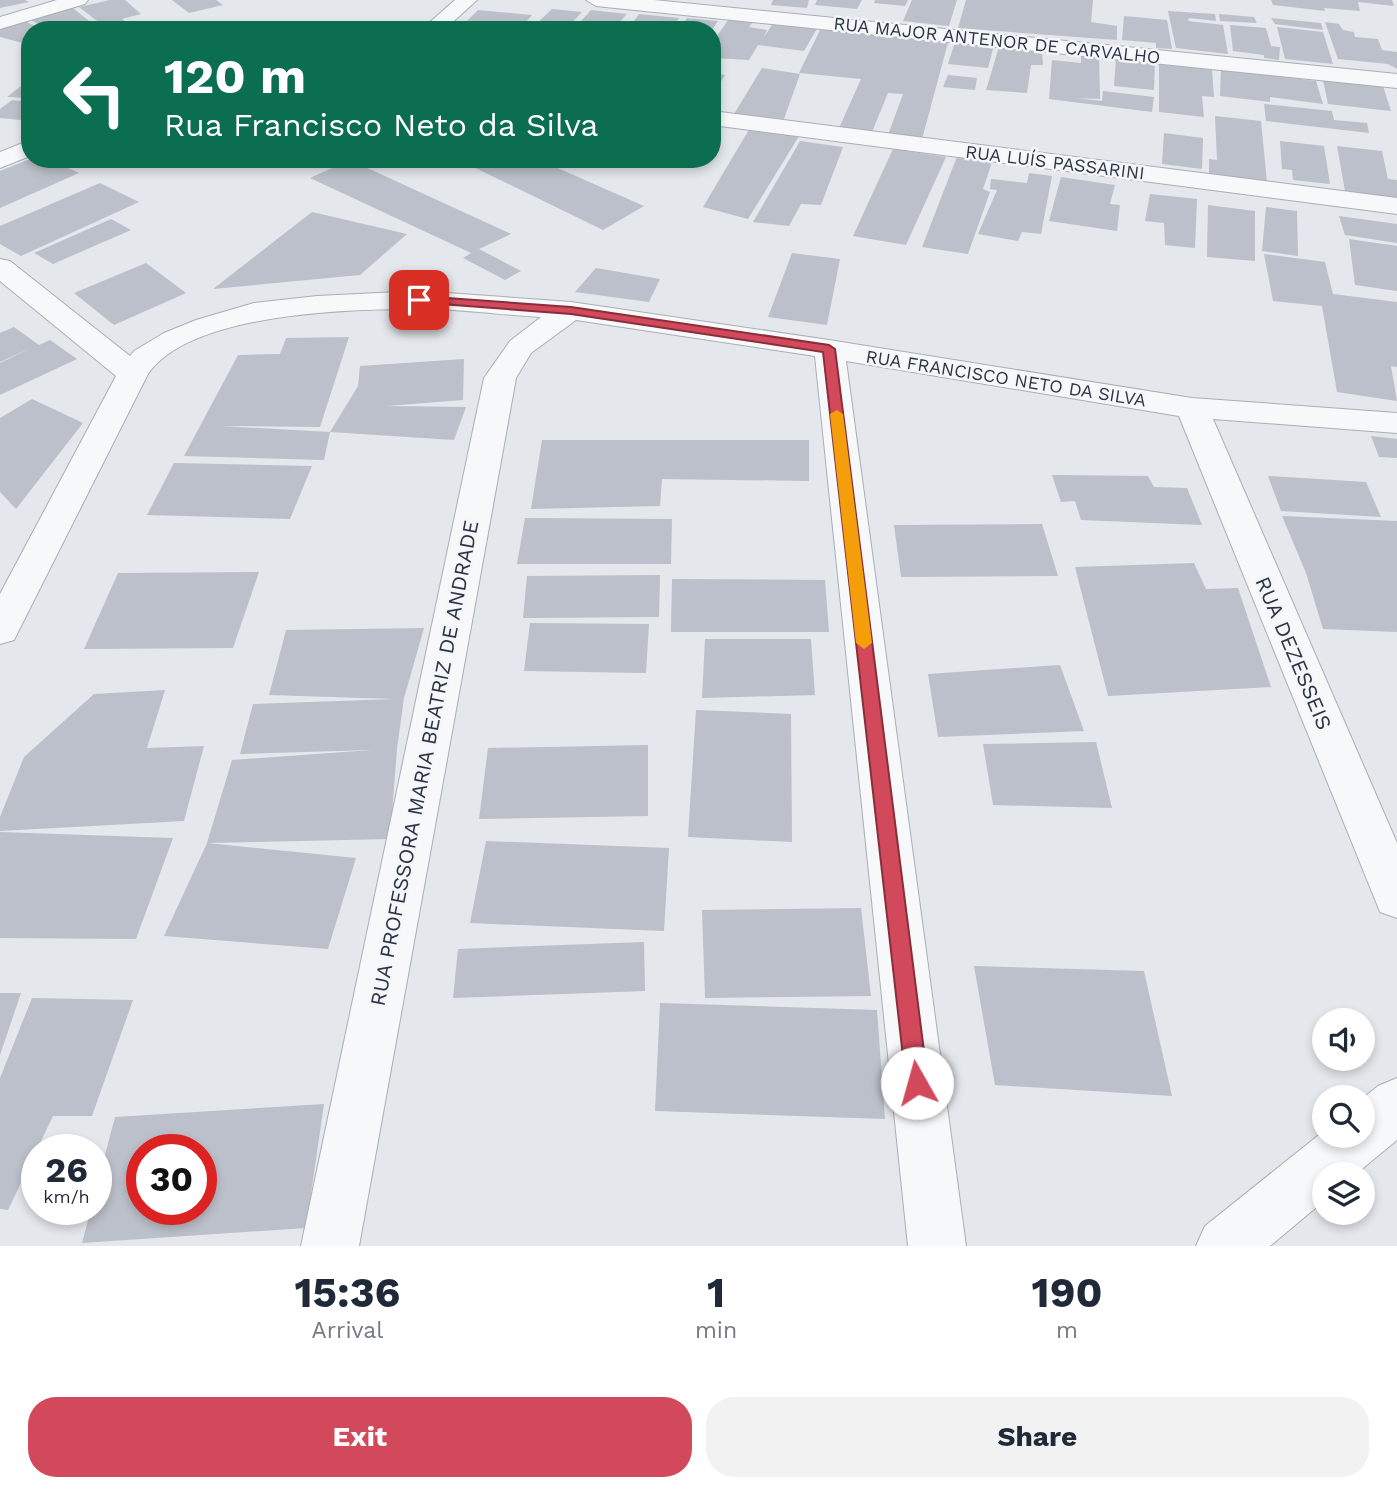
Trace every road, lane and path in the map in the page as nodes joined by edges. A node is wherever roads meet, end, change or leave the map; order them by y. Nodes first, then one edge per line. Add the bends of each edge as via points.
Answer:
1 (78, 0) edge
2 (467, 0) edge
3 (596, 0) edge
4 (442, 21) edge
5 (0, 23) edge
6 (1397, 81) edge
7 (721, 119) edge
8 (21, 151) edge
9 (0, 160) edge
10 (1397, 206) edge
11 (0, 267) edge
12 (571, 311) junction
13 (829, 349) junction
14 (133, 374) junction
15 (1192, 408) junction
16 (1397, 424) edge
17 (0, 630) edge
18 (1397, 897) edge
19 (1397, 1105) edge
20 (1375, 1123) edge
21 (1344, 1148) edge
22 (330, 1246) edge
23 (937, 1246) edge
24 (1225, 1246) edge

1 - 5 street
2 - 4 street
3 - 6 street, RUA MAJOR ANTENOR DE CARVALHO
7 - 10 street, RUA LUÍS PASSARINI
8 - 9 street
11 - 14 street
12 - 13 street, RUA FRANCISCO NETO DA SILVA
12 - 14 street, RUA FRANCISCO NETO DA SILVA via 419,300 254,312 175,339 145,356
12 - 22 street, RUA PROFESSORA MARIA BEATRIZ DE ANDRADE via 519,347 500,378
13 - 15 street, RUA FRANCISCO NETO DA SILVA
13 - 23 street
14 - 17 street, RUA FRANCISCO NETO DA SILVA
15 - 16 street, RUA FRANCISCO NETO DA SILVA
15 - 18 street, RUA DEZESSEIS
19 - 20 street
21 - 24 street

